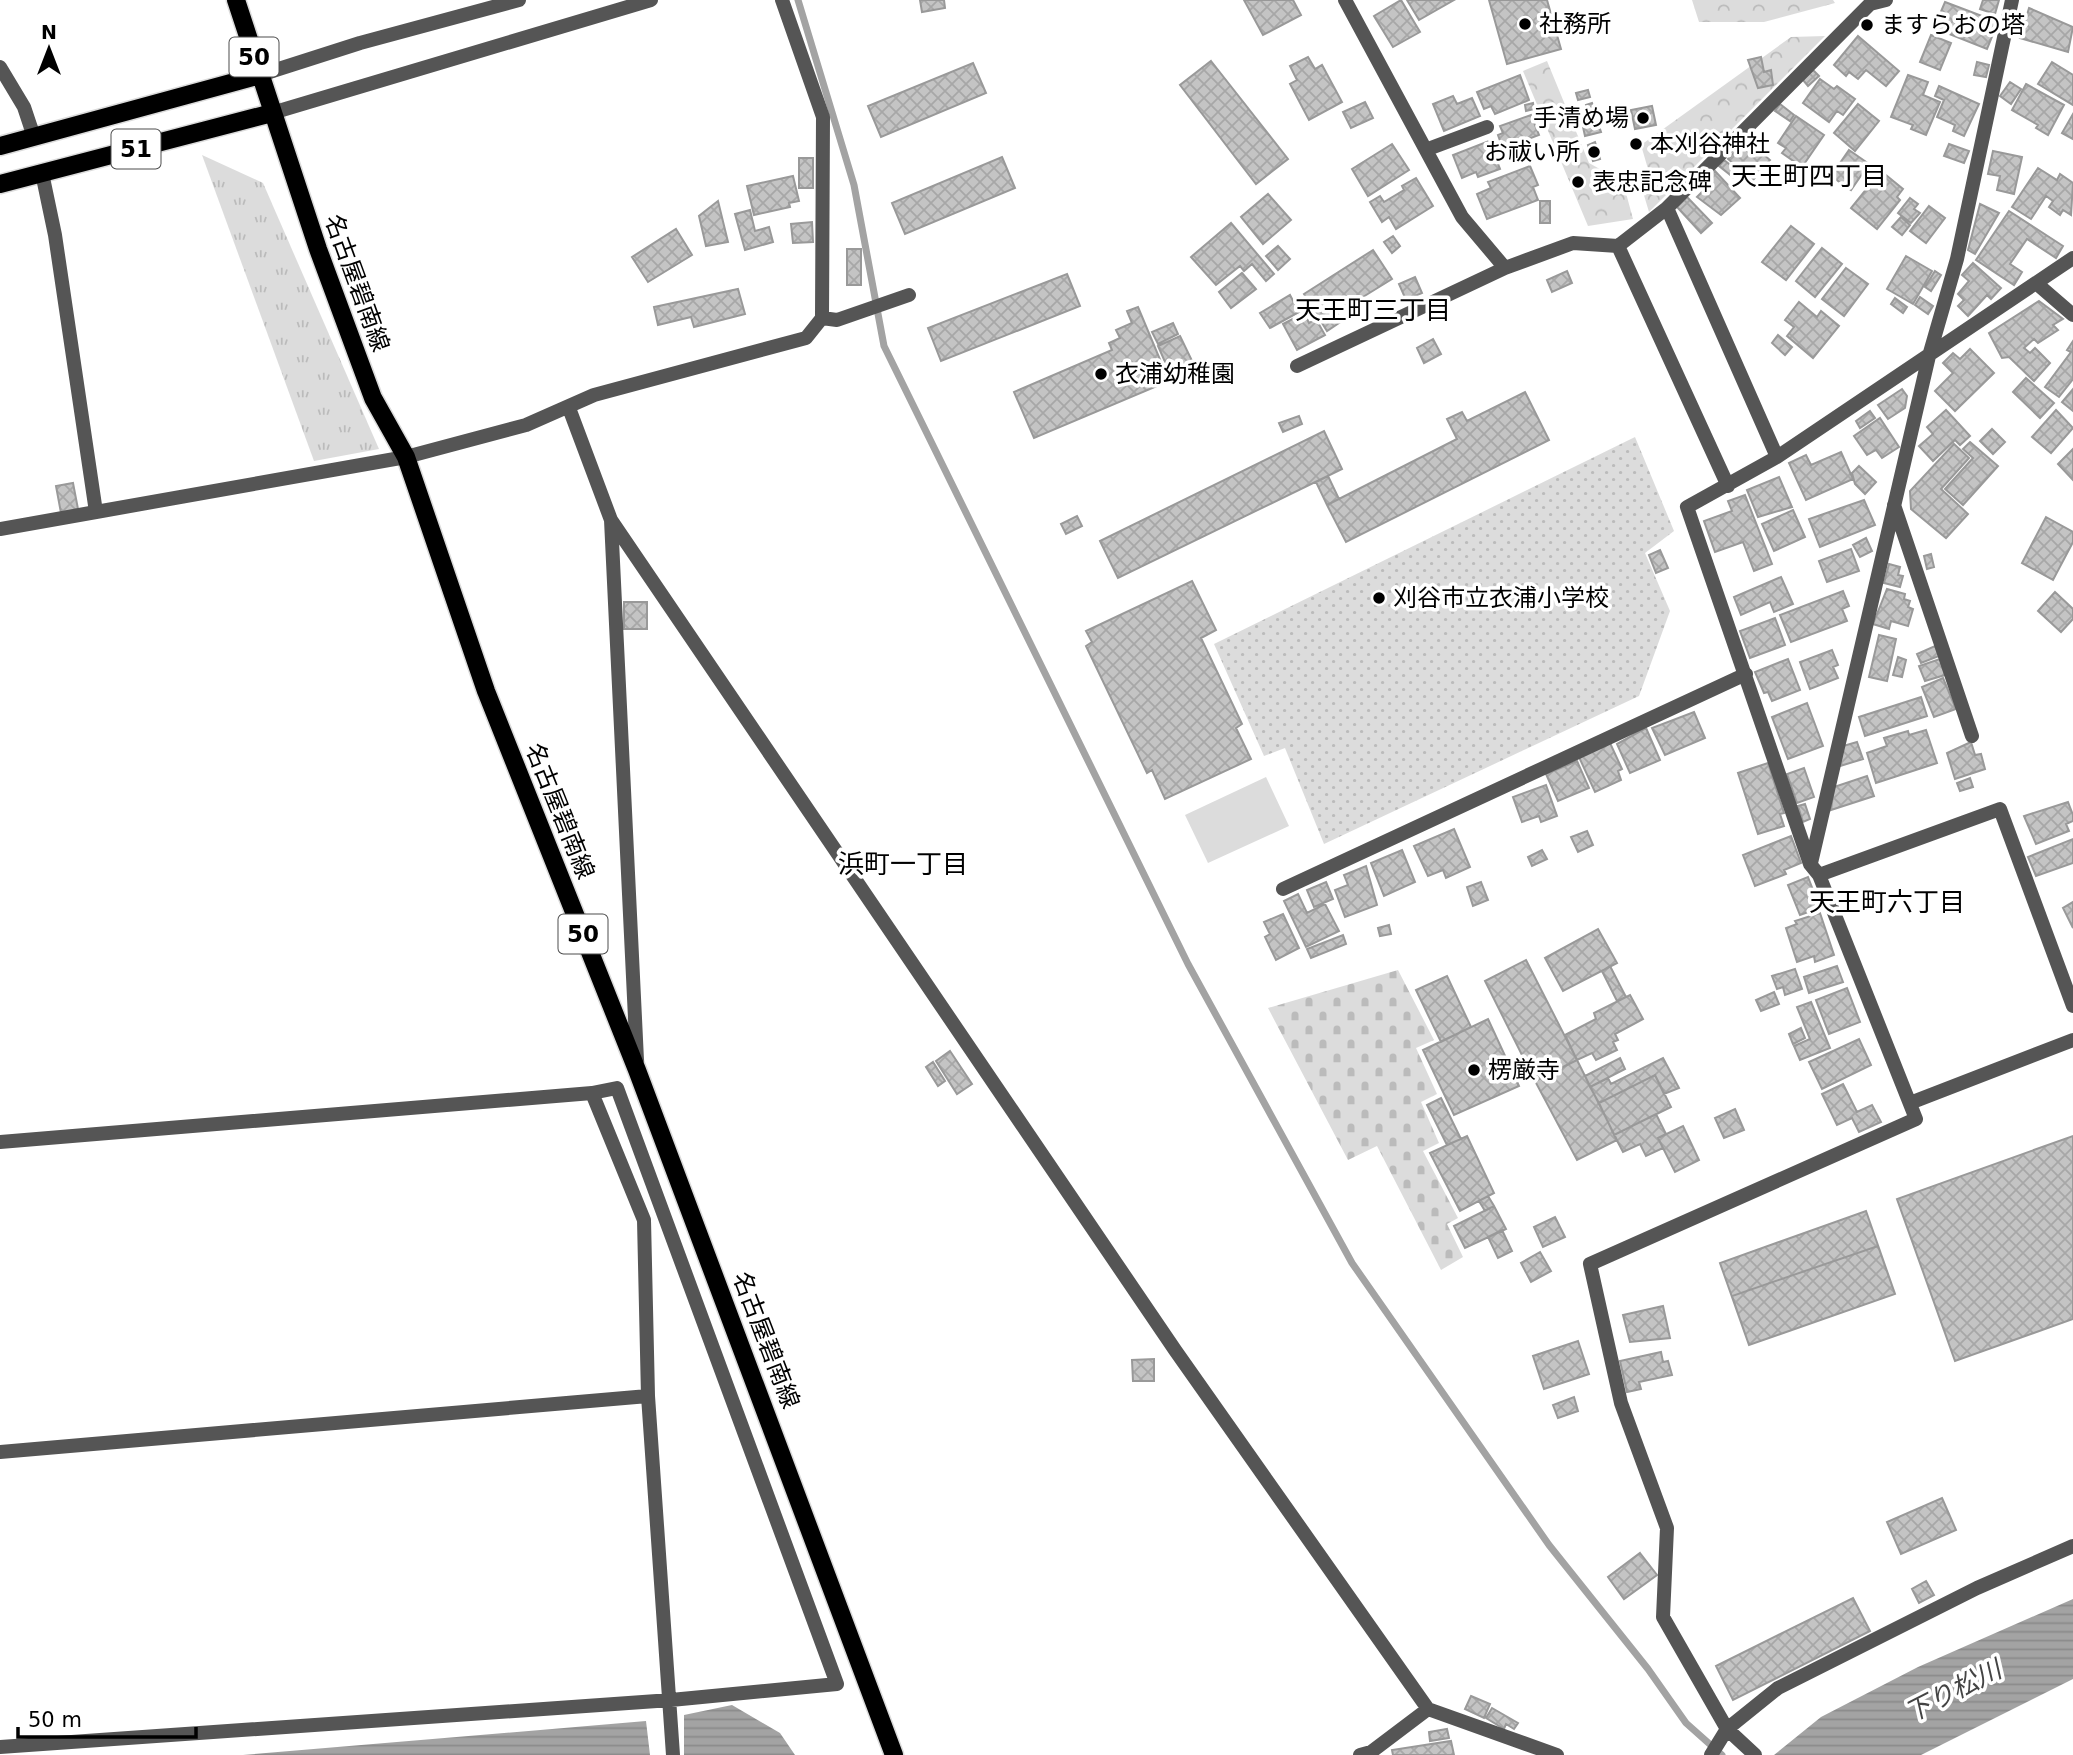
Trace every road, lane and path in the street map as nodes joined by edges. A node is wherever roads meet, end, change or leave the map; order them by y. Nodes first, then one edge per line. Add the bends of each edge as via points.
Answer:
1 (236, 0) edge
2 (519, 0) edge
3 (651, 0) edge
4 (782, 0) edge
5 (1345, 0) edge
6 (1886, 0) edge
7 (2012, 0) edge
8 (0, 67) edge
9 (260, 75) junction
10 (272, 113) junction
11 (1486, 127) dead end
12 (34, 137) junction
13 (0, 146) edge
14 (1427, 149) junction
15 (41, 173) junction
16 (0, 184) edge
17 (1667, 208) junction
18 (1618, 246) junction
19 (2073, 258) edge
20 (1505, 268) junction
21 (2036, 283) junction
22 (909, 295) dead end
23 (2073, 315) edge
24 (822, 318) junction
25 (1929, 355) junction
26 (1297, 366) dead end
27 (569, 408) junction
28 (406, 457) junction
29 (1777, 457) junction
30 (1728, 486) junction
31 (1894, 505) junction
32 (96, 512) junction
33 (611, 520) junction
34 (0, 529) edge
35 (1746, 674) junction
36 (1972, 736) dead end
37 (1815, 870) junction
38 (1283, 889) dead end
39 (2073, 1006) edge
40 (2073, 1040) edge
41 (637, 1070) junction
42 (592, 1093) junction
43 (1910, 1103) junction
44 (0, 1142) edge
45 (648, 1396) junction
46 (0, 1452) edge
47 (2073, 1546) edge
48 (671, 1700) junction
49 (1427, 1710) junction
50 (1726, 1732) junction
51 (0, 1747) edge
52 (673, 1755) edge
53 (894, 1755) edge
54 (1360, 1755) edge
55 (1557, 1755) edge
56 (1711, 1755) edge
57 (1755, 1755) edge

1 - 9 main road, 名古屋碧南線 / 50
2 - 9 street
3 - 10 street
4 - 24 street via 823,117
5 - 14 street
6 - 17 street via 1870,5
7 - 25 street via 1957,259
8 - 12 street
9 - 10 main road, 名古屋碧南線 / 50
9 - 12 main road, 51
10 - 15 main road, 51
10 - 28 main road, 名古屋碧南線 / 50 via 373,398
11 - 14 street
12 - 13 main road, 51
14 - 20 street via 1462,217
15 - 16 main road, 51
15 - 32 street via 55,234
17 - 18 street
17 - 29 street
18 - 20 street via 1573,243
18 - 30 street
19 - 21 street
20 - 26 street
21 - 23 street
21 - 25 street
22 - 24 street via 837,320
24 - 27 street via 806,338 594,395
25 - 29 street
25 - 31 street
27 - 28 street via 526,425
27 - 33 street
28 - 32 street
28 - 41 main road, 名古屋碧南線 / 50 via 486,691
29 - 30 street
30 - 35 street via 1687,507
31 - 36 street
31 - 37 street
32 - 34 street
33 - 41 street
33 - 49 street via 1175,1350
35 - 37 street
35 - 38 street
37 - 39 street via 2000,809
37 - 43 street
40 - 43 street
41 - 53 main road, 名古屋碧南線 / 50
42 - 44 street
42 - 45 street via 644,1220
42 - 48 street via 617,1088 836,1684
43 - 50 street via 1916,1119 1590,1264 1622,1403 1667,1528 1663,1617
45 - 46 street
45 - 48 street
47 - 50 street via 1977,1588 1778,1688
48 - 51 street
48 - 52 street
49 - 54 street via 1371,1752
49 - 55 street
50 - 56 street
50 - 57 street via 1746,1743

